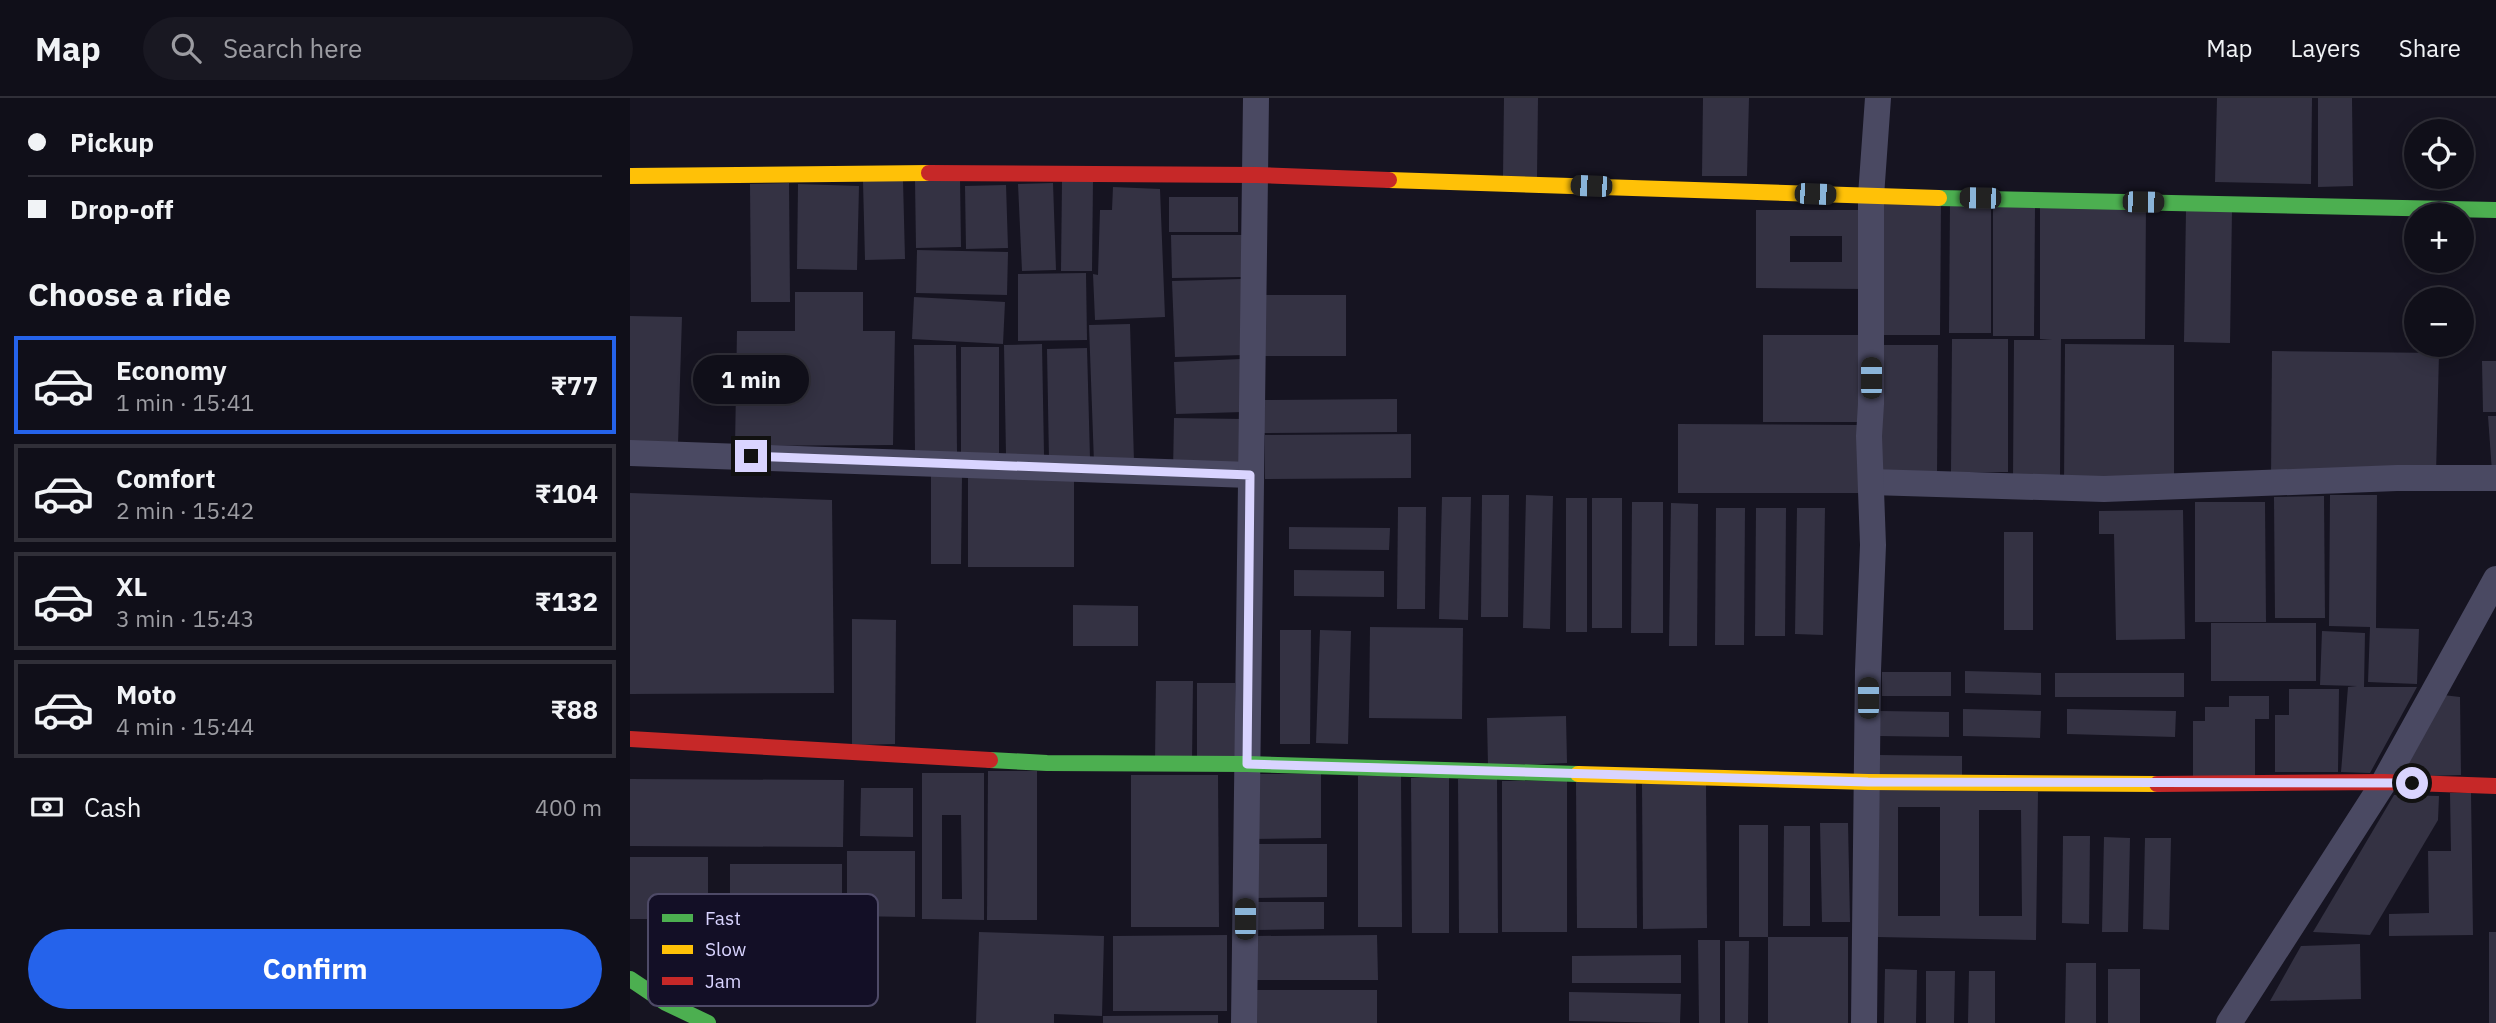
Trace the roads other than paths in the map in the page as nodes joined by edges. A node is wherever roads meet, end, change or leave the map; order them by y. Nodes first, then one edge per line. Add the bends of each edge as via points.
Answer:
1 (1256, 98) edge
2 (1878, 98) edge
3 (1256, 175) junction
4 (630, 176) edge
5 (1871, 196) junction
6 (2496, 210) edge
7 (630, 453) edge
8 (1250, 475) junction
9 (2496, 478) edge
10 (1871, 482) junction
11 (2496, 579) edge
12 (630, 739) edge
13 (1247, 764) junction
14 (1868, 782) junction
15 (2385, 782) junction
16 (2496, 786) edge
17 (630, 979) edge
18 (648, 991) edge
19 (672, 1006) edge
20 (708, 1023) edge
21 (1244, 1023) edge
22 (1864, 1023) edge
23 (2229, 1023) edge

1 - 3 street
2 - 5 street
3 - 4 street via 844,172
3 - 5 street
3 - 8 street
5 - 6 street
5 - 10 street
7 - 8 street
8 - 13 street
9 - 10 street via 2104,489
10 - 14 street
11 - 15 street
12 - 13 street via 1047,763
13 - 14 street
13 - 21 street
14 - 15 street
14 - 22 street
15 - 16 street
15 - 23 street
17 - 18 street
19 - 20 street

